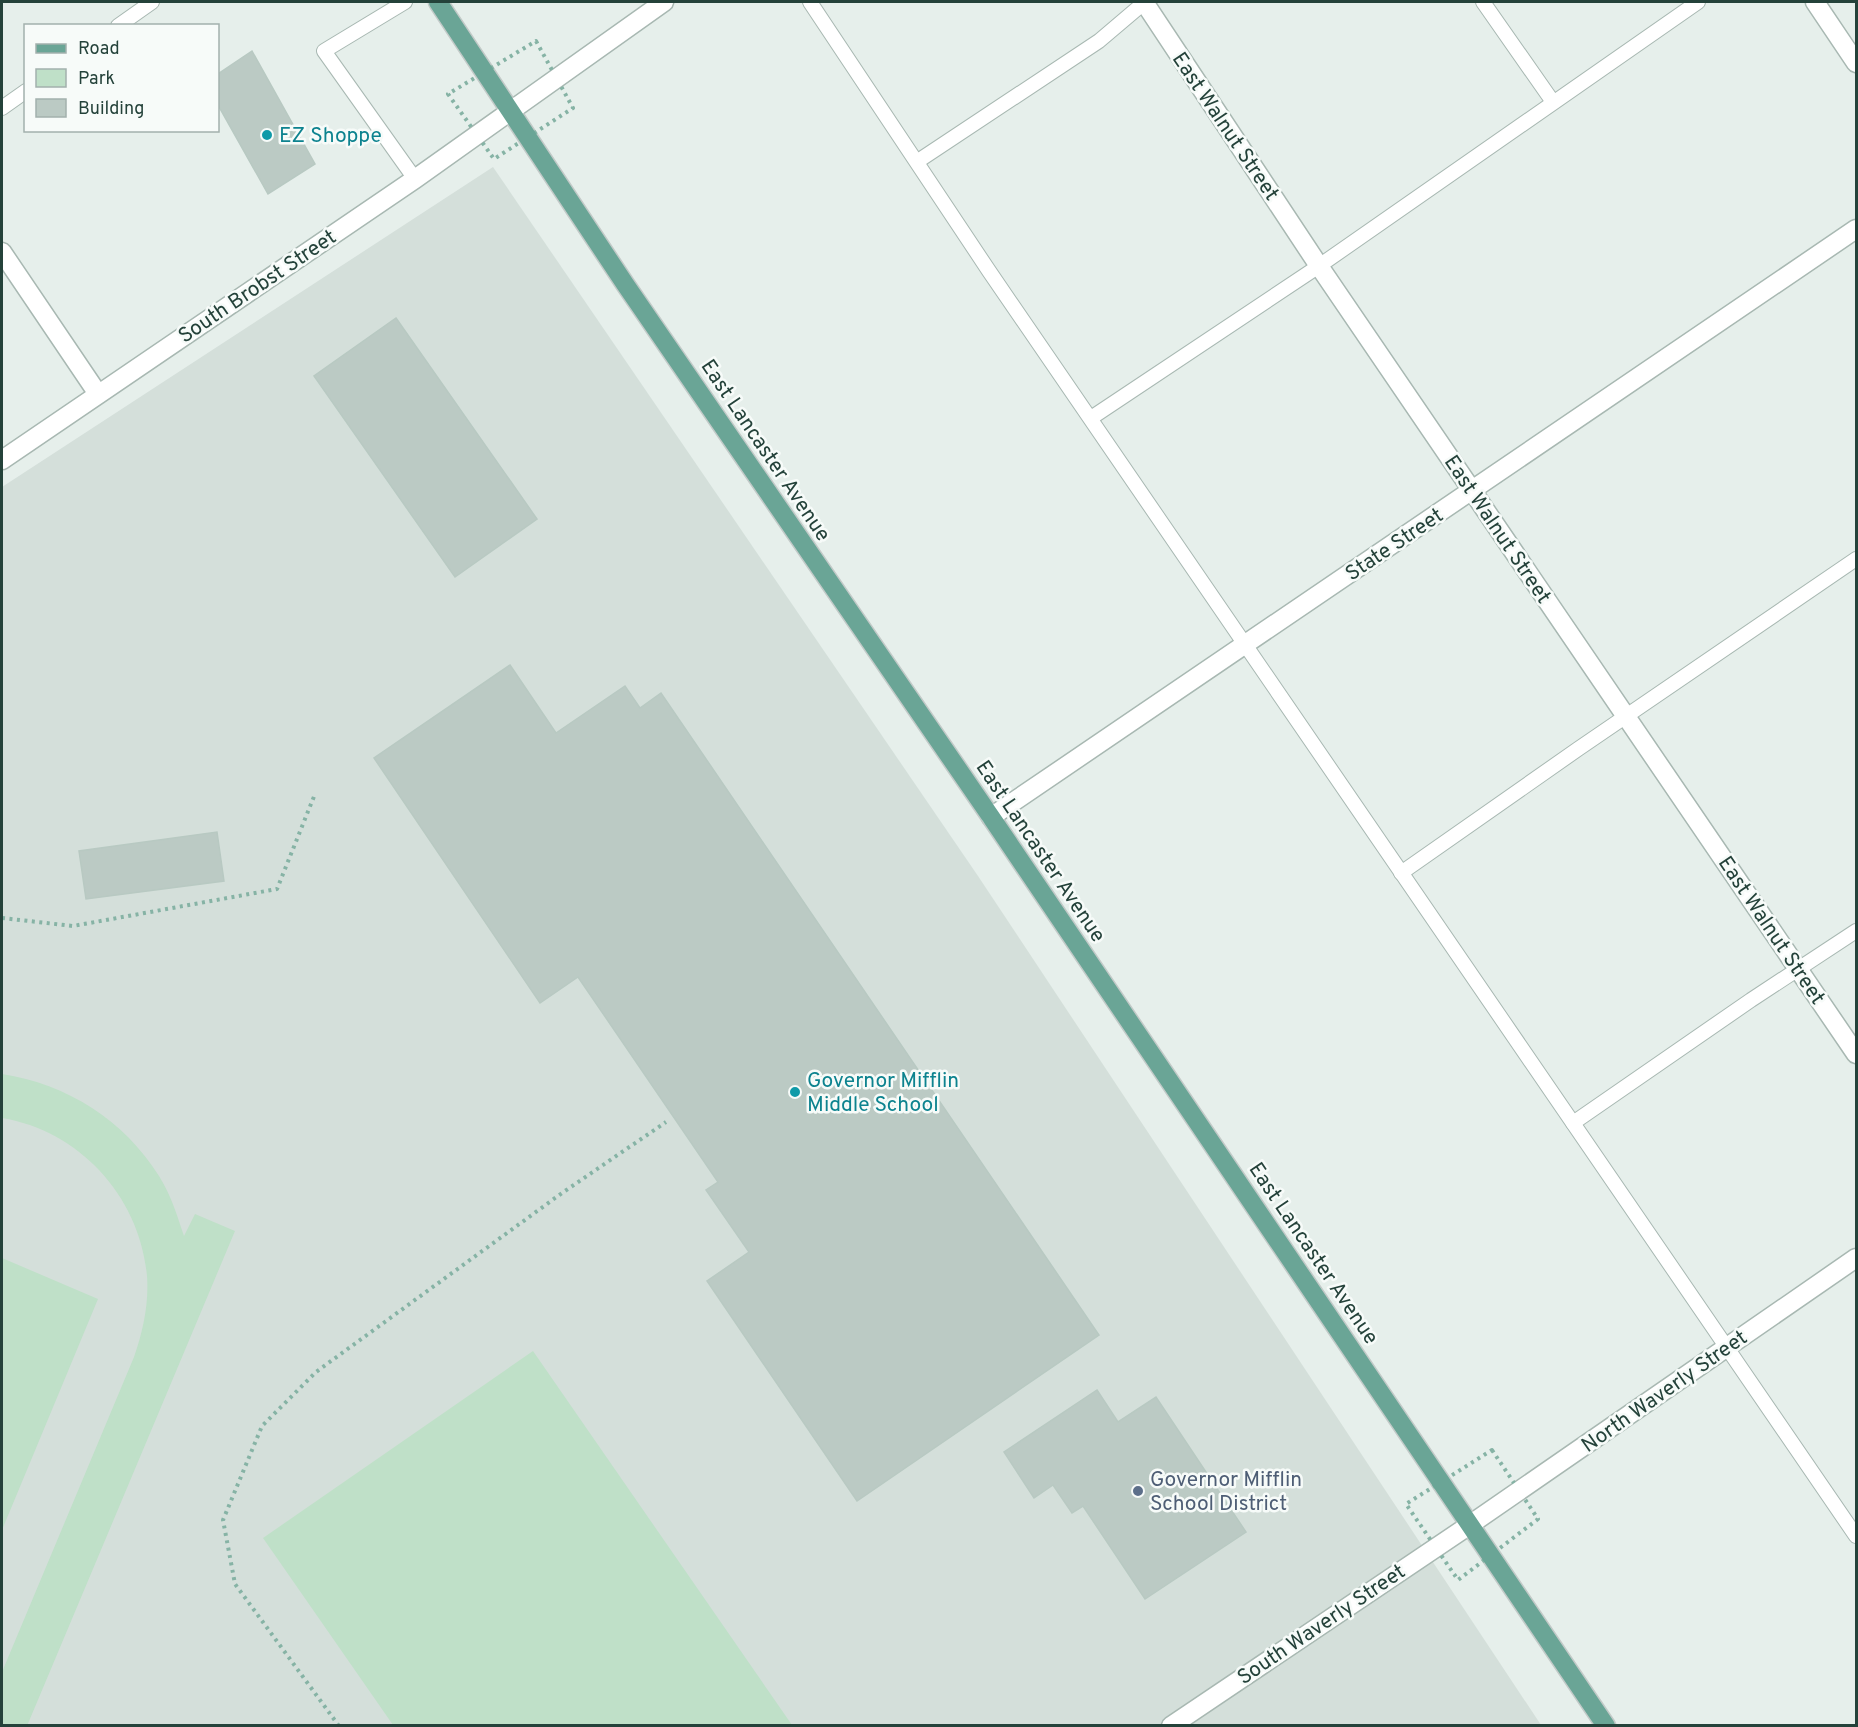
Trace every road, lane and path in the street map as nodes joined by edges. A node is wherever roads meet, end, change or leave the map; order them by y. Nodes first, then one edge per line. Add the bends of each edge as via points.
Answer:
1 (152, 2) edge
2 (405, 2) edge
3 (438, 2) edge
4 (664, 2) edge
5 (810, 2) edge
6 (1144, 2) edge
7 (1483, 2) edge
8 (1698, 2) edge
9 (1815, 2) edge
10 (121, 24) edge
11 (1857, 63) edge
12 (24, 92) edge
13 (1553, 102) junction
14 (2, 108) edge
15 (510, 110) junction
16 (918, 161) junction
17 (415, 179) junction
18 (1857, 229) edge
19 (2, 252) edge
20 (1319, 266) junction
21 (98, 394) junction
22 (1091, 418) junction
23 (2, 460) edge
24 (1473, 491) junction
25 (1856, 559) edge
26 (1246, 644) junction
27 (1626, 716) junction
28 (315, 794) dead end
29 (991, 817) junction
30 (1401, 873) junction
31 (2, 918) edge
32 (1857, 931) edge
33 (1799, 969) junction
34 (1857, 1054) edge
35 (666, 1122) dead end
36 (1573, 1123) junction
37 (1857, 1258) edge
38 (1727, 1348) junction
39 (1471, 1524) junction
40 (1857, 1536) edge
41 (339, 1725) edge
42 (1171, 1725) edge
43 (1606, 1725) edge

1 - 10 lane
2 - 17 lane via 324,51
3 - 15 main road, East Lancaster Avenue
4 - 15 street, South Brobst Street
5 - 16 lane
6 - 16 lane via 1099,41
6 - 20 street, East Walnut Street
7 - 13 lane
8 - 13 lane
9 - 11 street
12 - 14 lane
13 - 20 lane
15 - 17 street, South Brobst Street
15 - 29 main road, East Lancaster Avenue
16 - 22 lane
17 - 21 street, South Brobst Street
18 - 24 street, State Street
19 - 21 street
20 - 22 lane
20 - 24 street, East Walnut Street
21 - 23 street, South Brobst Street
22 - 26 lane
24 - 26 street, State Street
24 - 27 street, East Walnut Street
25 - 27 lane
26 - 29 street, State Street
26 - 30 lane
27 - 30 lane
27 - 33 street, East Walnut Street
28 - 31 path via 276,889 73,926
29 - 39 main road, East Lancaster Avenue
30 - 36 lane
32 - 33 lane
33 - 34 street, East Walnut Street
33 - 36 lane
35 - 41 path via 316,1372 262,1426 223,1520 235,1584
36 - 38 lane
37 - 38 street, North Waverly Street
38 - 39 street, North Waverly Street
38 - 40 lane
39 - 42 street, South Waverly Street
39 - 43 main road, East Lancaster Avenue

